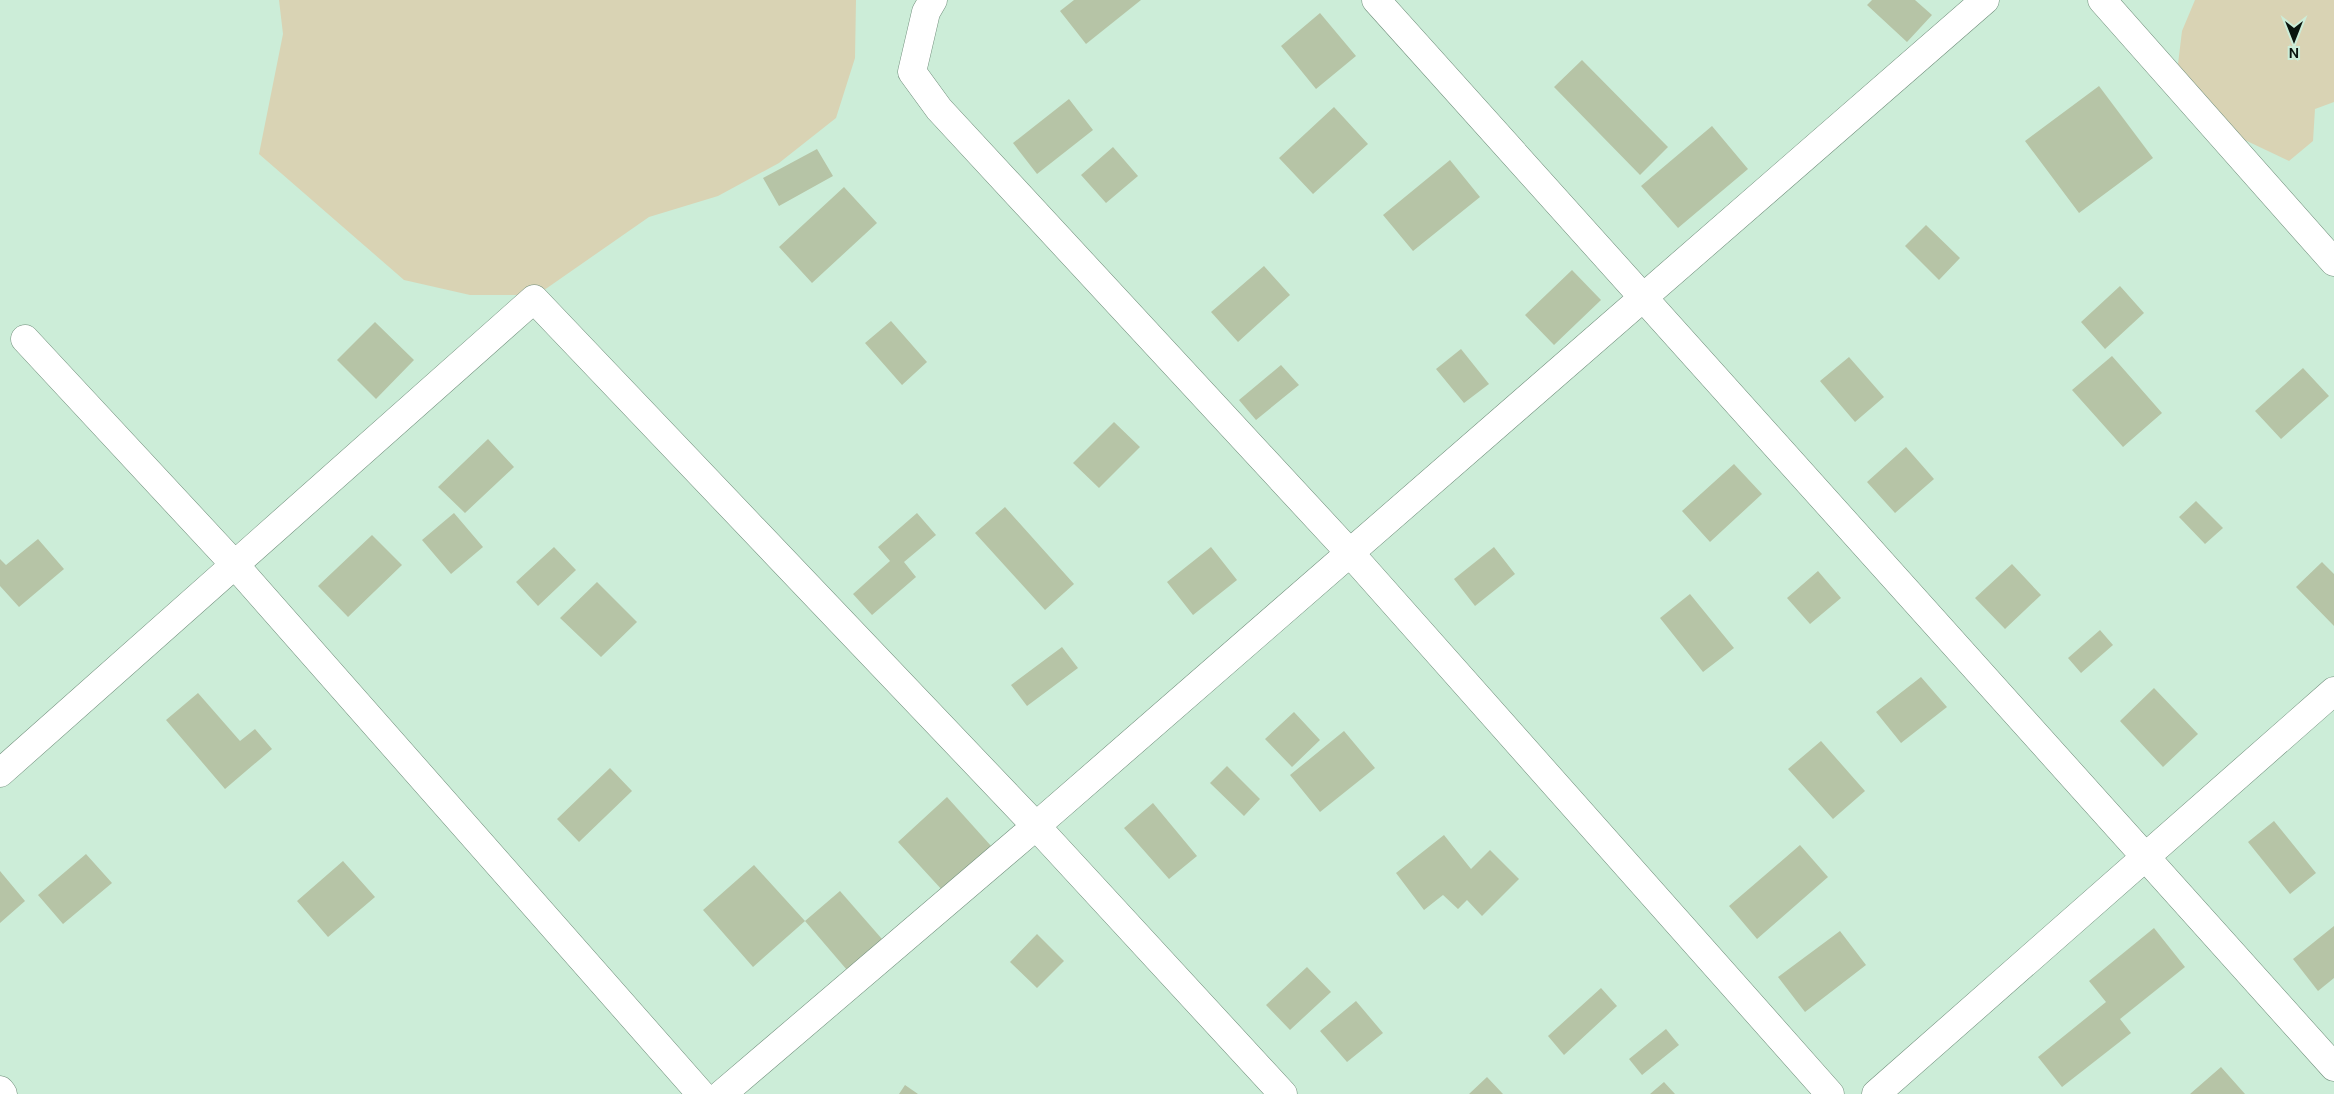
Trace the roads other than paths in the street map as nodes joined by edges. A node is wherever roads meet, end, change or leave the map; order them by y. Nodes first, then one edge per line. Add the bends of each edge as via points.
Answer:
1 (933, 0) edge
2 (1376, 0) edge
3 (1985, 0) edge
4 (2102, 0) edge
5 (2334, 262) edge
6 (1643, 298) junction
7 (25, 339) dead end
8 (1350, 553) junction
9 (235, 565) junction
10 (2334, 691) edge
11 (0, 774) edge
12 (1036, 826) junction
13 (2146, 857) junction
14 (2334, 1066) edge
15 (0, 1090) edge
16 (3, 1094) edge
17 (701, 1094) edge
18 (722, 1094) edge
19 (1282, 1094) edge
20 (1830, 1094) edge
21 (1876, 1094) edge

1 - 8 street via 926,12 912,72 939,109
2 - 6 street
3 - 6 street
4 - 5 street
6 - 8 street
6 - 13 street
7 - 9 street
8 - 12 street
8 - 20 street
9 - 11 street
9 - 12 street via 534,298
9 - 17 street
10 - 13 street
12 - 18 street
12 - 19 street
13 - 14 street
13 - 21 street
15 - 16 street

